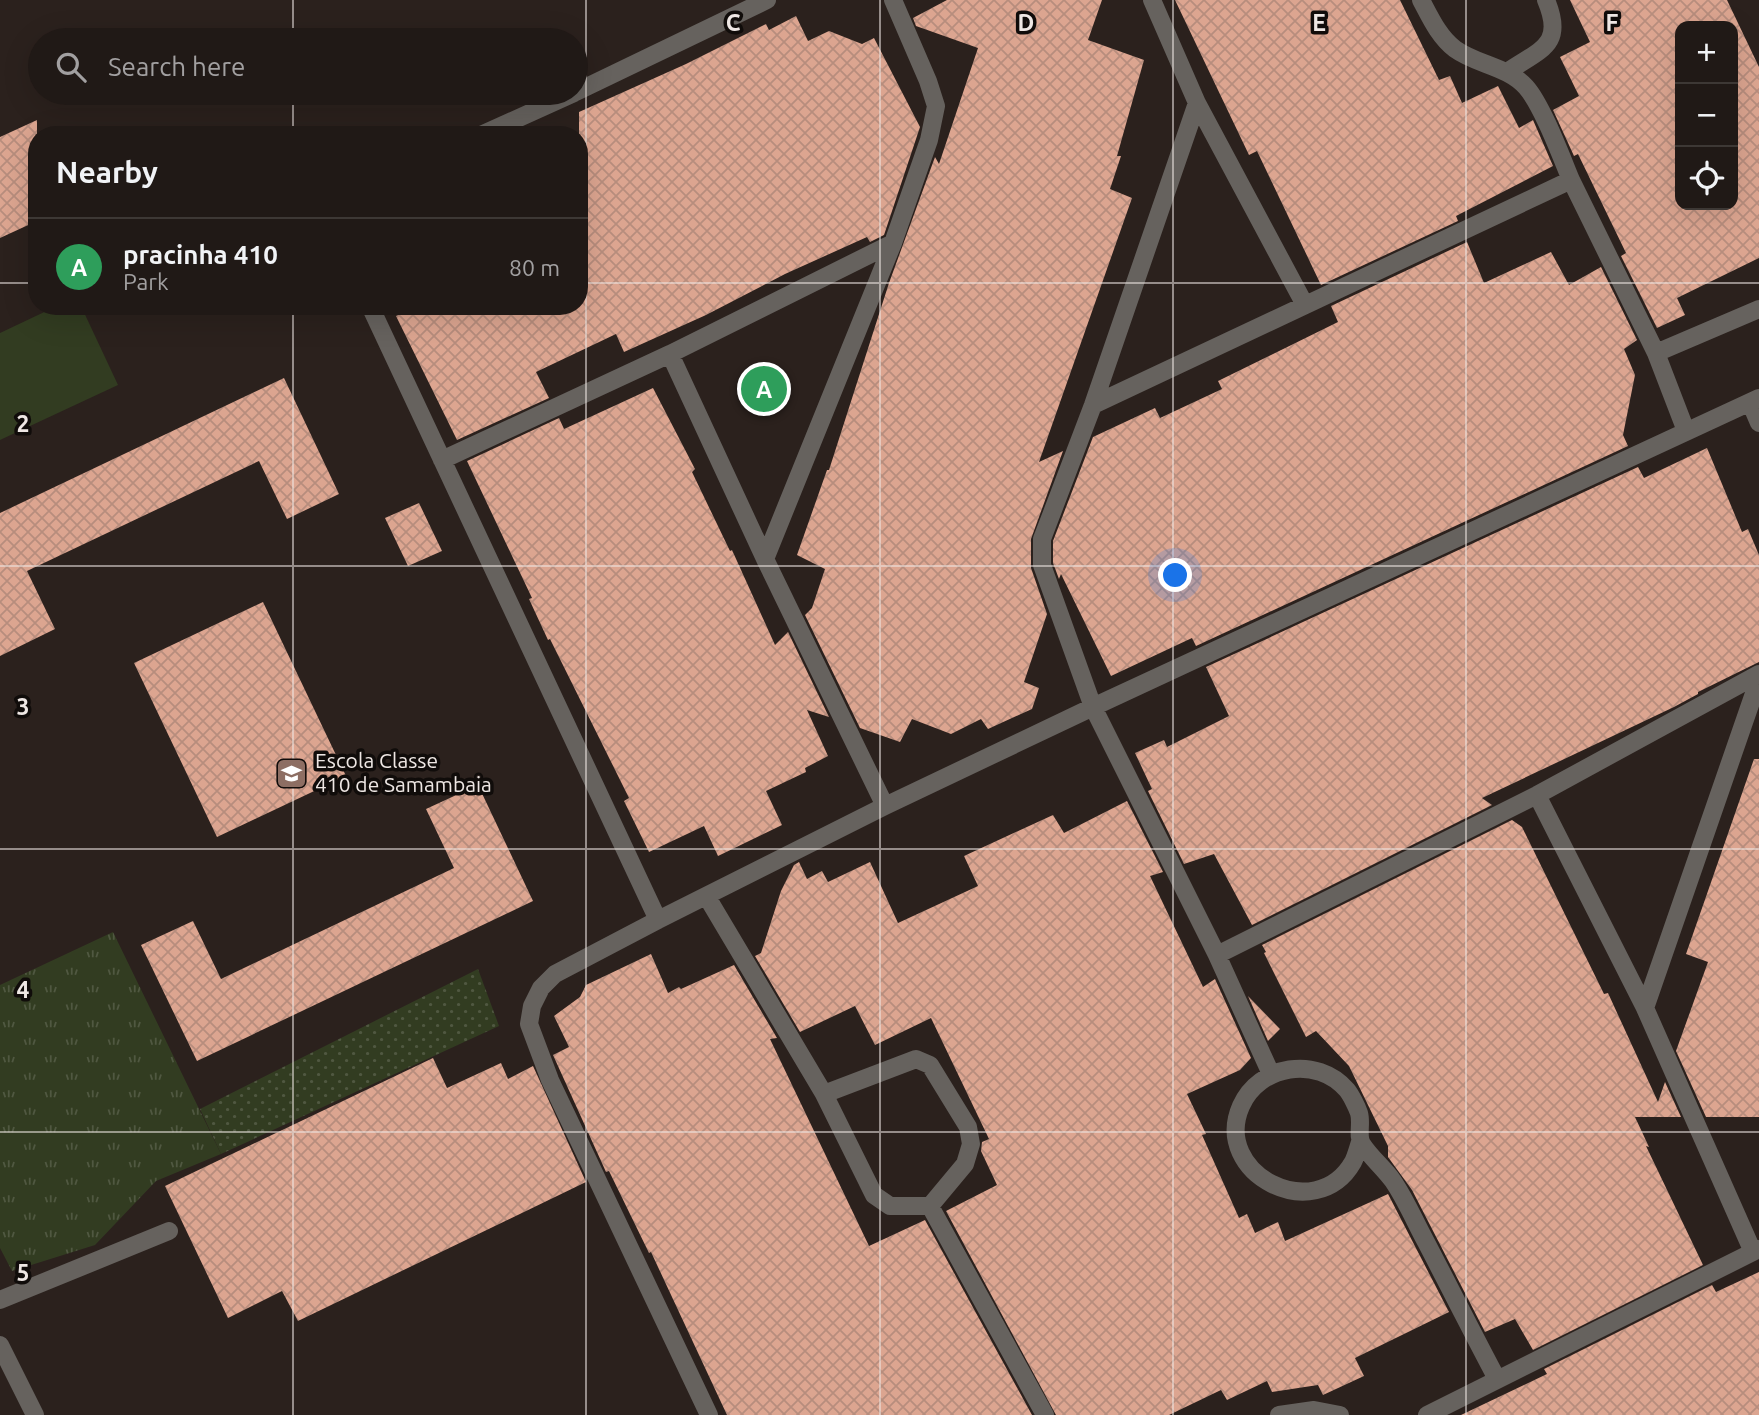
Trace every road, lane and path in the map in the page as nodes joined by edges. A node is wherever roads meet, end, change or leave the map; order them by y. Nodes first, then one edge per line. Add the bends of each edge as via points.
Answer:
1 (767, 0) edge
2 (893, 0) edge
3 (1152, 0) edge
4 (1421, 0) edge
5 (1546, 0) edge
6 (1507, 72) junction
7 (588, 86) edge
8 (1197, 103) junction
9 (547, 105) edge
10 (501, 126) edge
11 (1571, 180) junction
12 (893, 243) junction
13 (1305, 305) junction
14 (1759, 309) edge
15 (374, 315) edge
16 (1656, 353) junction
17 (670, 354) junction
18 (1754, 400) edge
19 (1093, 405) junction
20 (1759, 423) edge
21 (1686, 432) junction
22 (442, 460) junction
23 (765, 559) junction
24 (1759, 676) edge
25 (1093, 707) junction
26 (1537, 795) junction
27 (885, 806) junction
28 (707, 897) junction
29 (658, 920) junction
30 (1217, 955) junction
31 (1645, 1008) junction
32 (1271, 1074) junction
33 (824, 1094) junction
34 (1360, 1142) junction
35 (930, 1206) junction
36 (169, 1231) dead end
37 (1756, 1250) edge
38 (0, 1300) edge
39 (0, 1345) edge
40 (1497, 1379) junction
41 (35, 1415) edge
42 (709, 1415) edge
43 (1045, 1415) edge
44 (1279, 1415) edge
45 (1339, 1415) edge
46 (1427, 1415) edge

1 - 7 street
2 - 12 street via 936,106 929,140
3 - 8 street
4 - 6 street via 1442,37 1455,49
5 - 6 street via 1554,18 1551,39
6 - 11 street via 1527,88
8 - 13 street
8 - 19 street
9 - 10 street
11 - 13 street
11 - 16 street
12 - 17 street
12 - 23 street
13 - 19 street
14 - 16 street
15 - 22 street
16 - 21 street
17 - 22 street
17 - 23 street
18 - 20 street
18 - 21 street
19 - 25 street via 1042,539 1042,565
21 - 25 street
22 - 29 street
23 - 27 street
24 - 26 street
24 - 31 street
25 - 27 street
25 - 30 street
26 - 30 street
26 - 31 street
27 - 28 street
28 - 29 street
28 - 33 street
29 - 42 street via 555,974 536,997 529,1024 550,1080
30 - 32 street
31 - 37 street
32 - 34 street via 1298,1067 1325,1073 1347,1090 1360,1114
32 - 34 street via 1252,1088 1240,1107 1236,1129 1240,1152 1252,1171 1270,1185 1293,1192 1316,1190 1336,1180 1352,1163
33 - 35 street via 874,1195 890,1206
33 - 35 street via 916,1059 930,1065 968,1127 971,1144 965,1164
34 - 40 street via 1393,1181
35 - 43 street
36 - 38 street
37 - 40 street
39 - 41 street
40 - 46 street
44 - 45 street via 1314,1410

